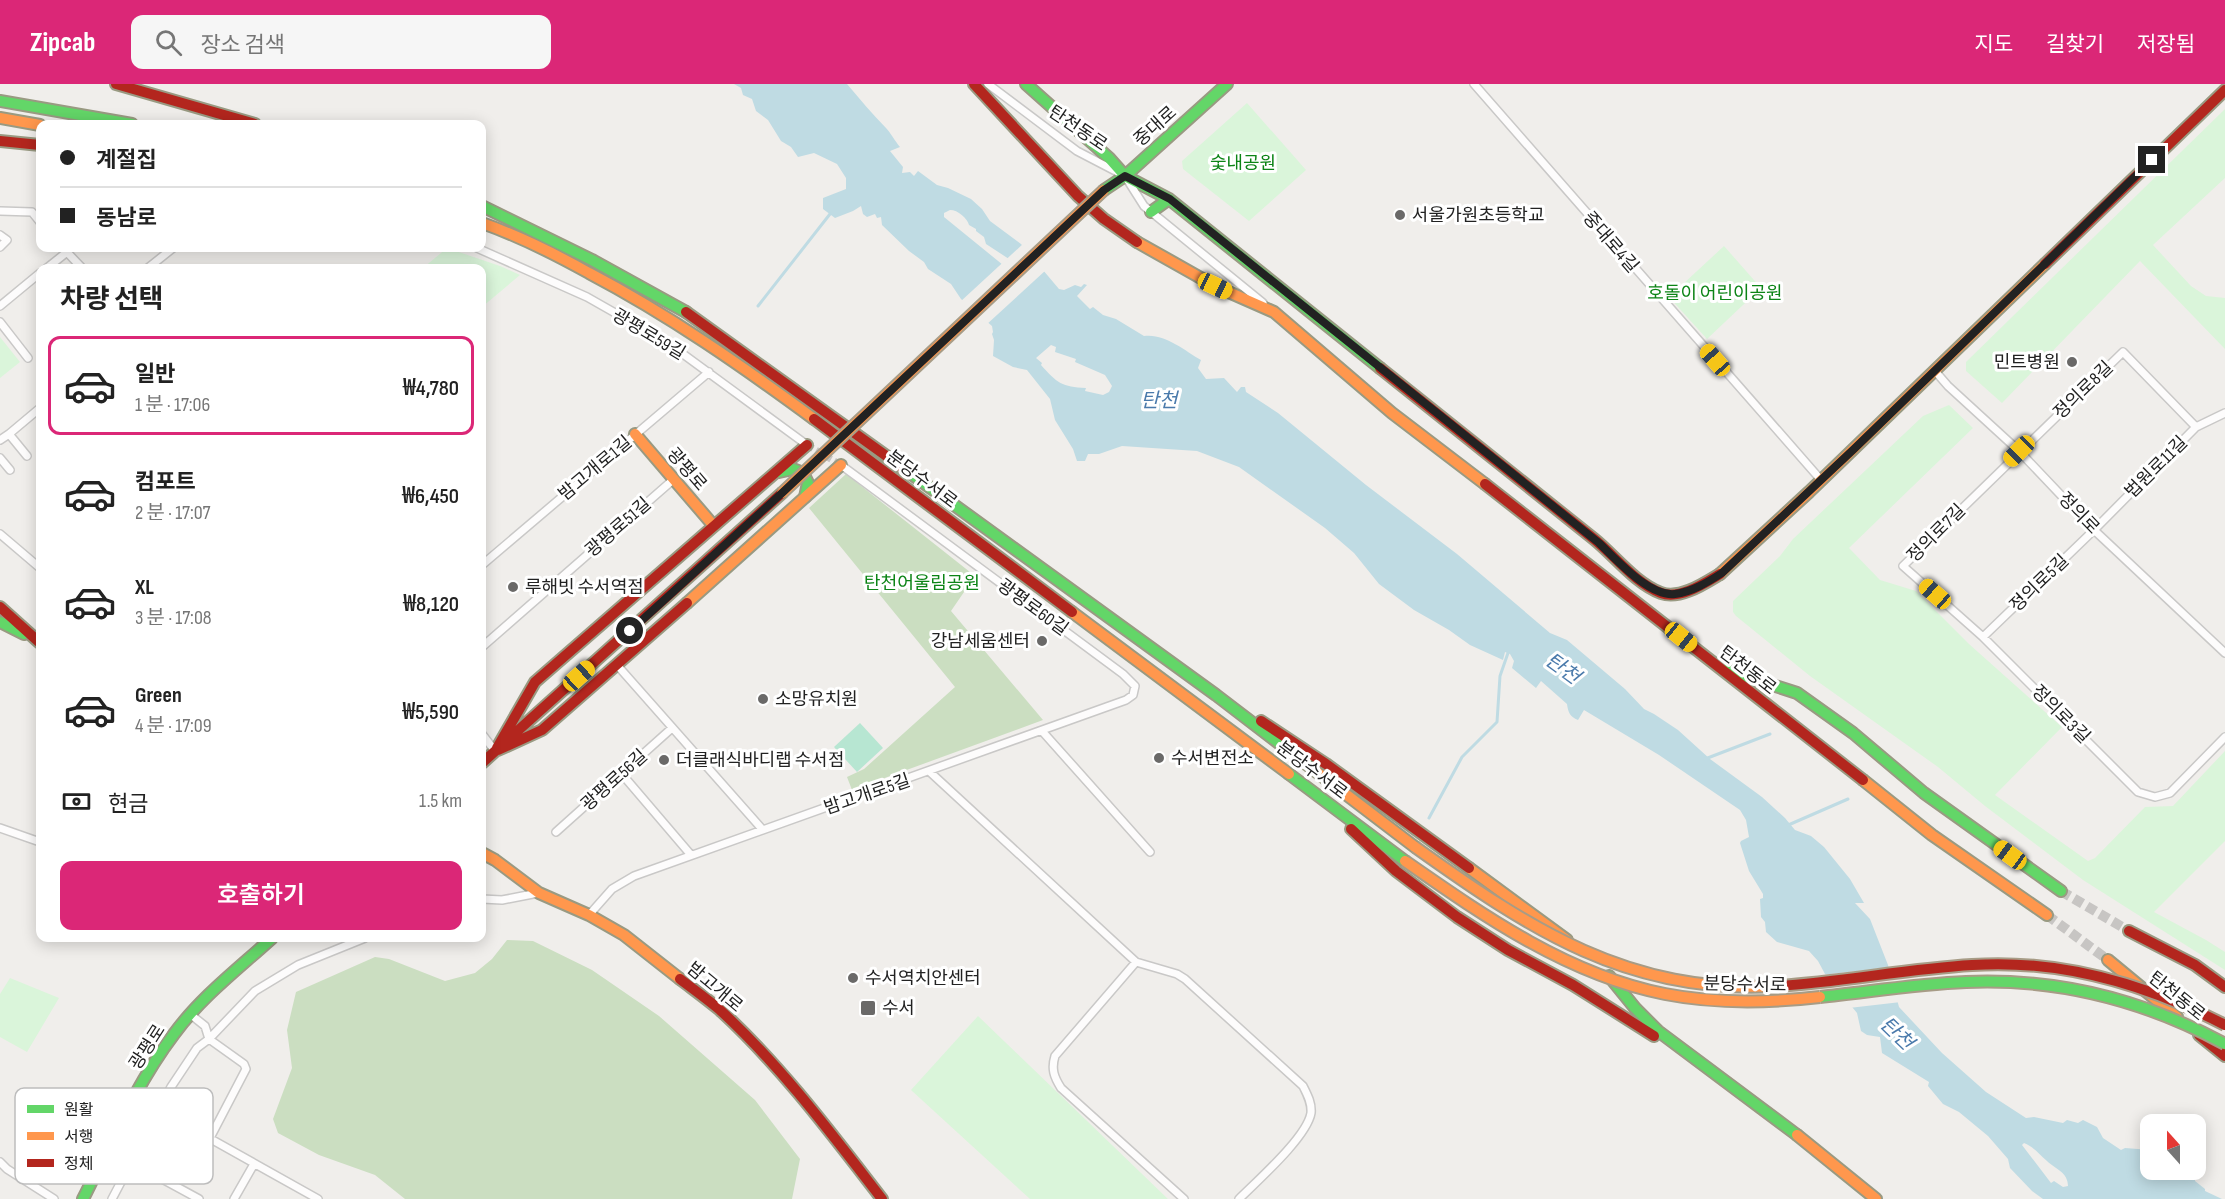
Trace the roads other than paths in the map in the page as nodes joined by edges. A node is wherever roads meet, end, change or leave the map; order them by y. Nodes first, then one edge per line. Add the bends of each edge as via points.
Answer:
1 (116, 84) edge
2 (974, 84) edge
3 (988, 84) edge
4 (1026, 84) edge
5 (1227, 84) edge
6 (1474, 84) edge
7 (2225, 90) edge
8 (0, 101) edge
9 (0, 118) edge
10 (109, 120) edge
11 (241, 120) edge
12 (36, 124) edge
13 (0, 141) edge
14 (36, 145) edge
15 (1125, 176) junction
16 (1170, 199) junction
17 (486, 208) edge
18 (0, 210) edge
19 (1151, 212) junction
20 (36, 217) edge
21 (486, 224) edge
22 (0, 235) edge
23 (0, 247) edge
24 (63, 252) edge
25 (67, 252) edge
26 (168, 252) edge
27 (486, 252) edge
28 (51, 264) edge
29 (78, 264) edge
30 (153, 264) edge
31 (36, 276) edge
32 (0, 306) edge
33 (1274, 312) junction
34 (0, 322) edge
35 (28, 358) dead end
36 (1935, 371) junction
37 (709, 372) junction
38 (36, 411) edge
39 (2225, 413) edge
40 (2196, 427) junction
41 (9, 434) junction
42 (635, 434) junction
43 (0, 440) edge
44 (807, 445) joint
45 (2019, 451) junction
46 (27, 456) dead end
47 (0, 458) edge
48 (841, 465) joint
49 (10, 470) dead end
50 (768, 477) junction
51 (674, 479) junction
52 (1821, 480) junction
53 (805, 498) junction
54 (713, 525) junction
55 (2094, 530) junction
56 (0, 534) edge
57 (486, 562) edge
58 (36, 565) edge
59 (0, 607) edge
60 (0, 622) edge
61 (1983, 637) junction
62 (36, 639) edge
63 (36, 641) edge
64 (486, 644) edge
65 (2225, 653) edge
66 (617, 665) junction
67 (1718, 667) junction
68 (1135, 686) joint
69 (1216, 695) junction
70 (672, 728) junction
71 (1042, 731) junction
72 (2225, 737) edge
73 (486, 739) edge
74 (495, 751) junction
75 (486, 759) edge
76 (621, 772) junction
77 (930, 772) junction
78 (1307, 786) junction
79 (0, 828) edge
80 (762, 829) junction
81 (556, 832) dead end
82 (36, 841) edge
83 (1150, 852) dead end
84 (486, 855) edge
85 (691, 855) junction
86 (2061, 891) tunnel mouth
87 (539, 892) junction
88 (486, 899) edge
89 (589, 915) junction
90 (2047, 915) tunnel mouth
91 (2129, 931) tunnel mouth
92 (268, 942) edge
93 (355, 942) edge
94 (2108, 960) tunnel mouth
95 (1136, 962) junction
96 (2225, 987) edge
97 (190, 1014) junction
98 (2225, 1025) edge
99 (209, 1039) junction
100 (2225, 1044) edge
101 (2225, 1056) edge
102 (140, 1088) edge
103 (170, 1088) edge
104 (213, 1132) edge
105 (213, 1140) edge
106 (0, 1162) edge
107 (254, 1164) junction
108 (15, 1174) edge
109 (30, 1184) edge
110 (90, 1184) edge
111 (120, 1184) edge
112 (171, 1184) edge
113 (54, 1199) edge
114 (83, 1199) edge
115 (112, 1199) edge
116 (199, 1199) edge
117 (234, 1199) edge
118 (318, 1199) edge
119 (882, 1199) edge
120 (1184, 1199) edge
121 (1239, 1199) edge
122 (1868, 1199) edge
123 (1876, 1199) edge

1 - 11 main road
2 - 33 main road via 1104,219 1195,275
3 - 15 street, 탄천동로 via 1077,151
4 - 15 main road
5 - 15 main road, 중대로
6 - 52 street, 중대로4길
7 - 36 main road
8 - 10 main road
9 - 12 main road
13 - 14 main road
15 - 16 main road
15 - 19 street, 탄천동로
15 - 74 main road, 중대로, bridge via 1104,190 782,493
16 - 19 main road
16 - 52 main road via 1662,594 1698,587 1722,573
17 - 69 main road, 분당수서로 via 620,273 700,320
18 - 20 street via 32,212
19 - 33 street, 탄천동로
21 - 78 main road, 분당수서로 via 581,267 673,319 751,372
22 - 23 street via 7,240
24 - 28 street
25 - 29 street
26 - 30 street
27 - 37 street, 광평로59길 via 587,297 668,343
31 - 32 street
33 - 67 main road, 탄천동로 via 1392,412
34 - 35 street
36 - 45 street, 정의로
36 - 52 main road
37 - 42 street, 밤고개로1길
37 - 44 street, 광평로59길
38 - 41 street
39 - 40 street, 법원로11길
40 - 45 street, 정의로8길 via 2123,352
40 - 55 street, 법원로11길
41 - 43 street
41 - 46 street
42 - 51 main road, 광평로
42 - 57 street, 밤고개로1길
44 - 50 main road
45 - 55 street, 정의로
45 - 61 street, 정의로7길 via 1903,566
47 - 49 street
48 - 53 main road
48 - 68 street, 광평로60길
50 - 53 main road via 788,468 798,469 808,482
50 - 54 main road
51 - 54 main road, 광평로
51 - 64 street, 광평로51길
53 - 66 main road
54 - 74 main road via 536,682
55 - 61 street, 정의로5길
55 - 65 street, 정의로
56 - 58 street
59 - 62 main road
60 - 63 main road
61 - 72 street, 정의로3길 via 2138,792 2155,797 2170,793
66 - 70 street
66 - 74 main road via 542,730
67 - 86 main road via 1797,693 1924,793
67 - 90 main road, 탄천동로 via 1932,835
68 - 71 street, 밤고개로5길 via 1133,695 1126,700
69 - 98 main road, 분당수서로, bridge via 1486,899 1544,935 1618,965 1668,978 1765,987 1974,965 2054,967 2120,981 2168,997
69 - 123 main road via 1278,730 1589,957 1658,1030
70 - 76 street, 광평로56길
70 - 80 street
71 - 77 street, 밤고개로5길
71 - 83 street
73 - 74 street
74 - 75 main road
76 - 81 street, 광평로56길
76 - 85 street
77 - 80 street, 밤고개로5길
77 - 95 street
78 - 100 main road, 분당수서로, bridge via 1477,912 1583,969 1632,987 1705,1000 1768,1003 1961,982 2054,986 2129,1002 2170,1016
78 - 122 main road via 1396,871 1457,917 1635,1023
79 - 82 street
80 - 85 street, 밤고개로5길
84 - 87 main road, 밤고개로
85 - 89 street, 밤고개로5길 via 634,876 612,889
87 - 88 street
87 - 89 main road, 밤고개로
89 - 119 main road, 밤고개로 via 655,958 745,1034 814,1111
91 - 96 main road via 2196,966
92 - 97 main road, 광평로
93 - 99 street via 298,965 255,991
94 - 101 main road, 탄천동로
95 - 120 street via 1055,1056 1052,1067 1061,1088
95 - 121 street via 1181,976 1308,1094 1311,1112 1301,1133
97 - 99 street via 205,1026
97 - 102 main road, 광평로
99 - 103 street via 197,1048
99 - 104 street via 246,1066
105 - 107 street
106 - 108 street
107 - 117 street
107 - 118 street
109 - 113 street
110 - 114 main road, 광평로
111 - 115 street
112 - 116 street

